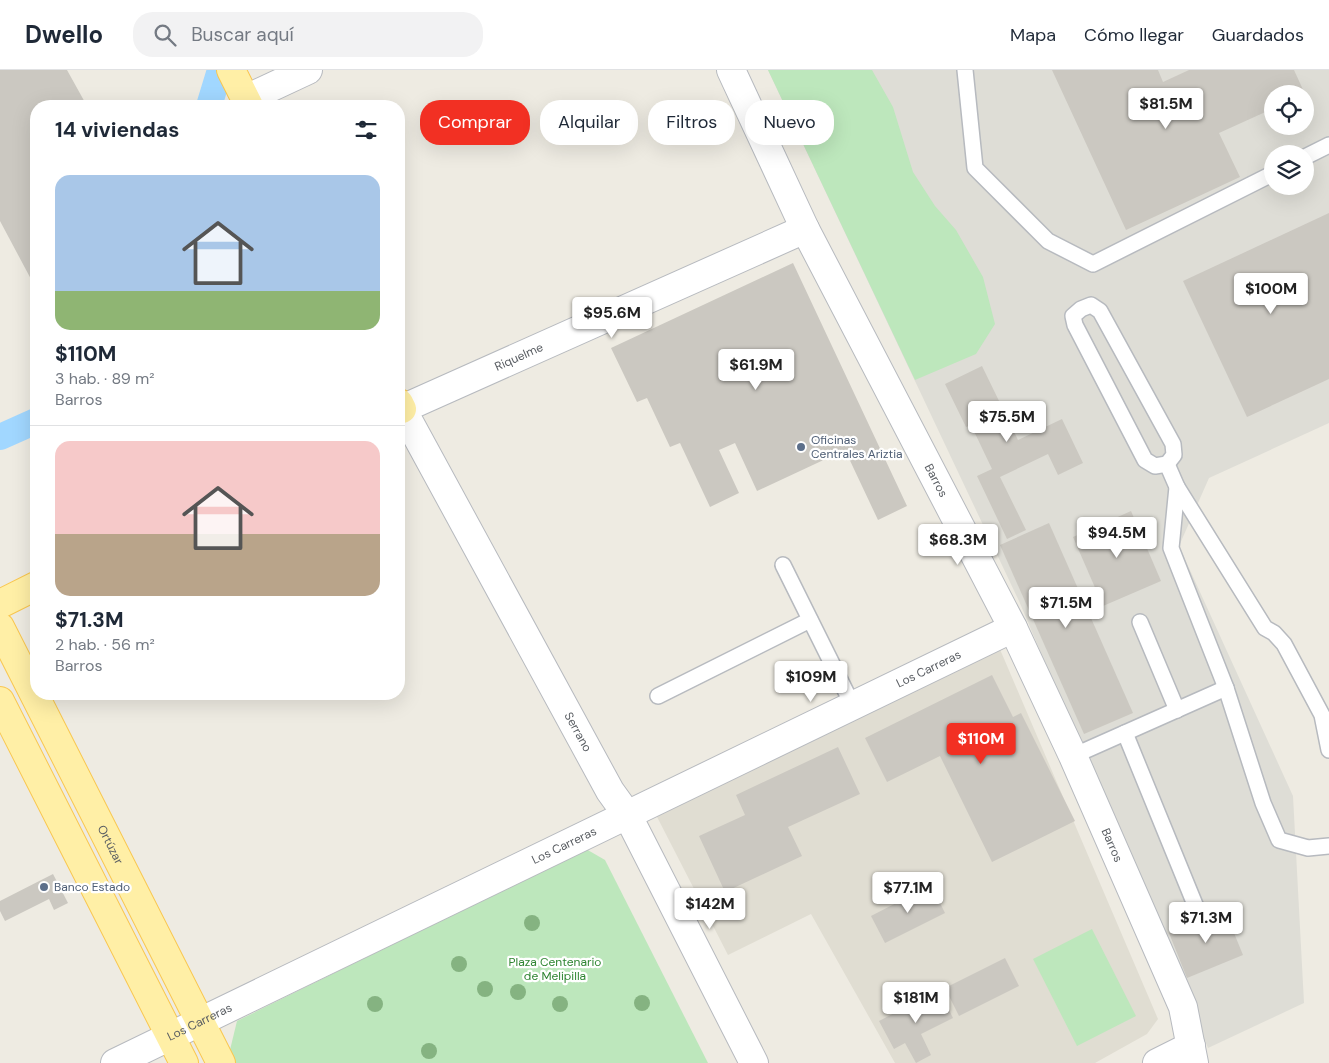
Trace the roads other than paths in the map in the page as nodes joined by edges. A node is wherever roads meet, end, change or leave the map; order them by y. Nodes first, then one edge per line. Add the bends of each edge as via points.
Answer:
1 (308, 70) edge
2 (731, 70) edge
3 (965, 70) edge
4 (241, 89) edge
5 (1329, 145) edge
6 (1314, 152) edge
7 (1264, 178) edge
8 (805, 229) junction
9 (405, 405) edge
10 (405, 416) edge
11 (1167, 464) junction
12 (1177, 487) junction
13 (783, 565) dead end
14 (30, 589) edge
15 (0, 604) edge
16 (810, 620) junction
17 (1140, 622) dead end
18 (0, 627) edge
19 (1013, 628) junction
20 (30, 686) edge
21 (1226, 688) junction
22 (658, 696) dead end
23 (37, 700) edge
24 (0, 701) edge
25 (853, 706) junction
26 (1178, 710) junction
27 (1125, 733) junction
28 (1329, 750) edge
29 (1073, 756) junction
30 (628, 816) junction
31 (1329, 846) edge
32 (1196, 907) dead end
33 (200, 1022) junction
34 (170, 1036) junction
35 (1192, 1055) edge
36 (115, 1063) edge
37 (184, 1063) edge
38 (220, 1063) edge
39 (754, 1063) edge
40 (1157, 1063) edge

1 - 4 street
2 - 8 street, Barros
3 - 7 lane via 976,168 1048,241 1094,264
5 - 6 lane
8 - 9 street, Riquelme
8 - 19 street, Barros
10 - 30 street, Serrano via 610,791
11 - 11 lane via 1174,455 1173,444 1100,312 1092,305 1081,309 1074,316 1075,325 1145,460 1155,466
11 - 12 lane
12 - 21 lane via 1171,548
12 - 28 lane via 1265,628 1284,644 1322,716
13 - 16 lane
14 - 15 main road
16 - 22 lane
16 - 25 lane
17 - 26 lane
18 - 20 main road, Ortúzar
19 - 25 street, Los Carreras
19 - 29 street, Barros
21 - 26 lane
21 - 31 lane via 1263,803 1279,840 1308,848
23 - 33 main road, Ortúzar
24 - 34 main road
25 - 30 street, Los Carreras
26 - 27 lane
27 - 29 lane
27 - 32 lane
29 - 35 street, Barros via 1183,1007
30 - 33 street, Los Carreras
30 - 39 street, Serrano
33 - 34 street, Los Carreras
33 - 38 main road, Ortúzar
34 - 36 street, Los Carreras
34 - 37 main road
35 - 40 street

